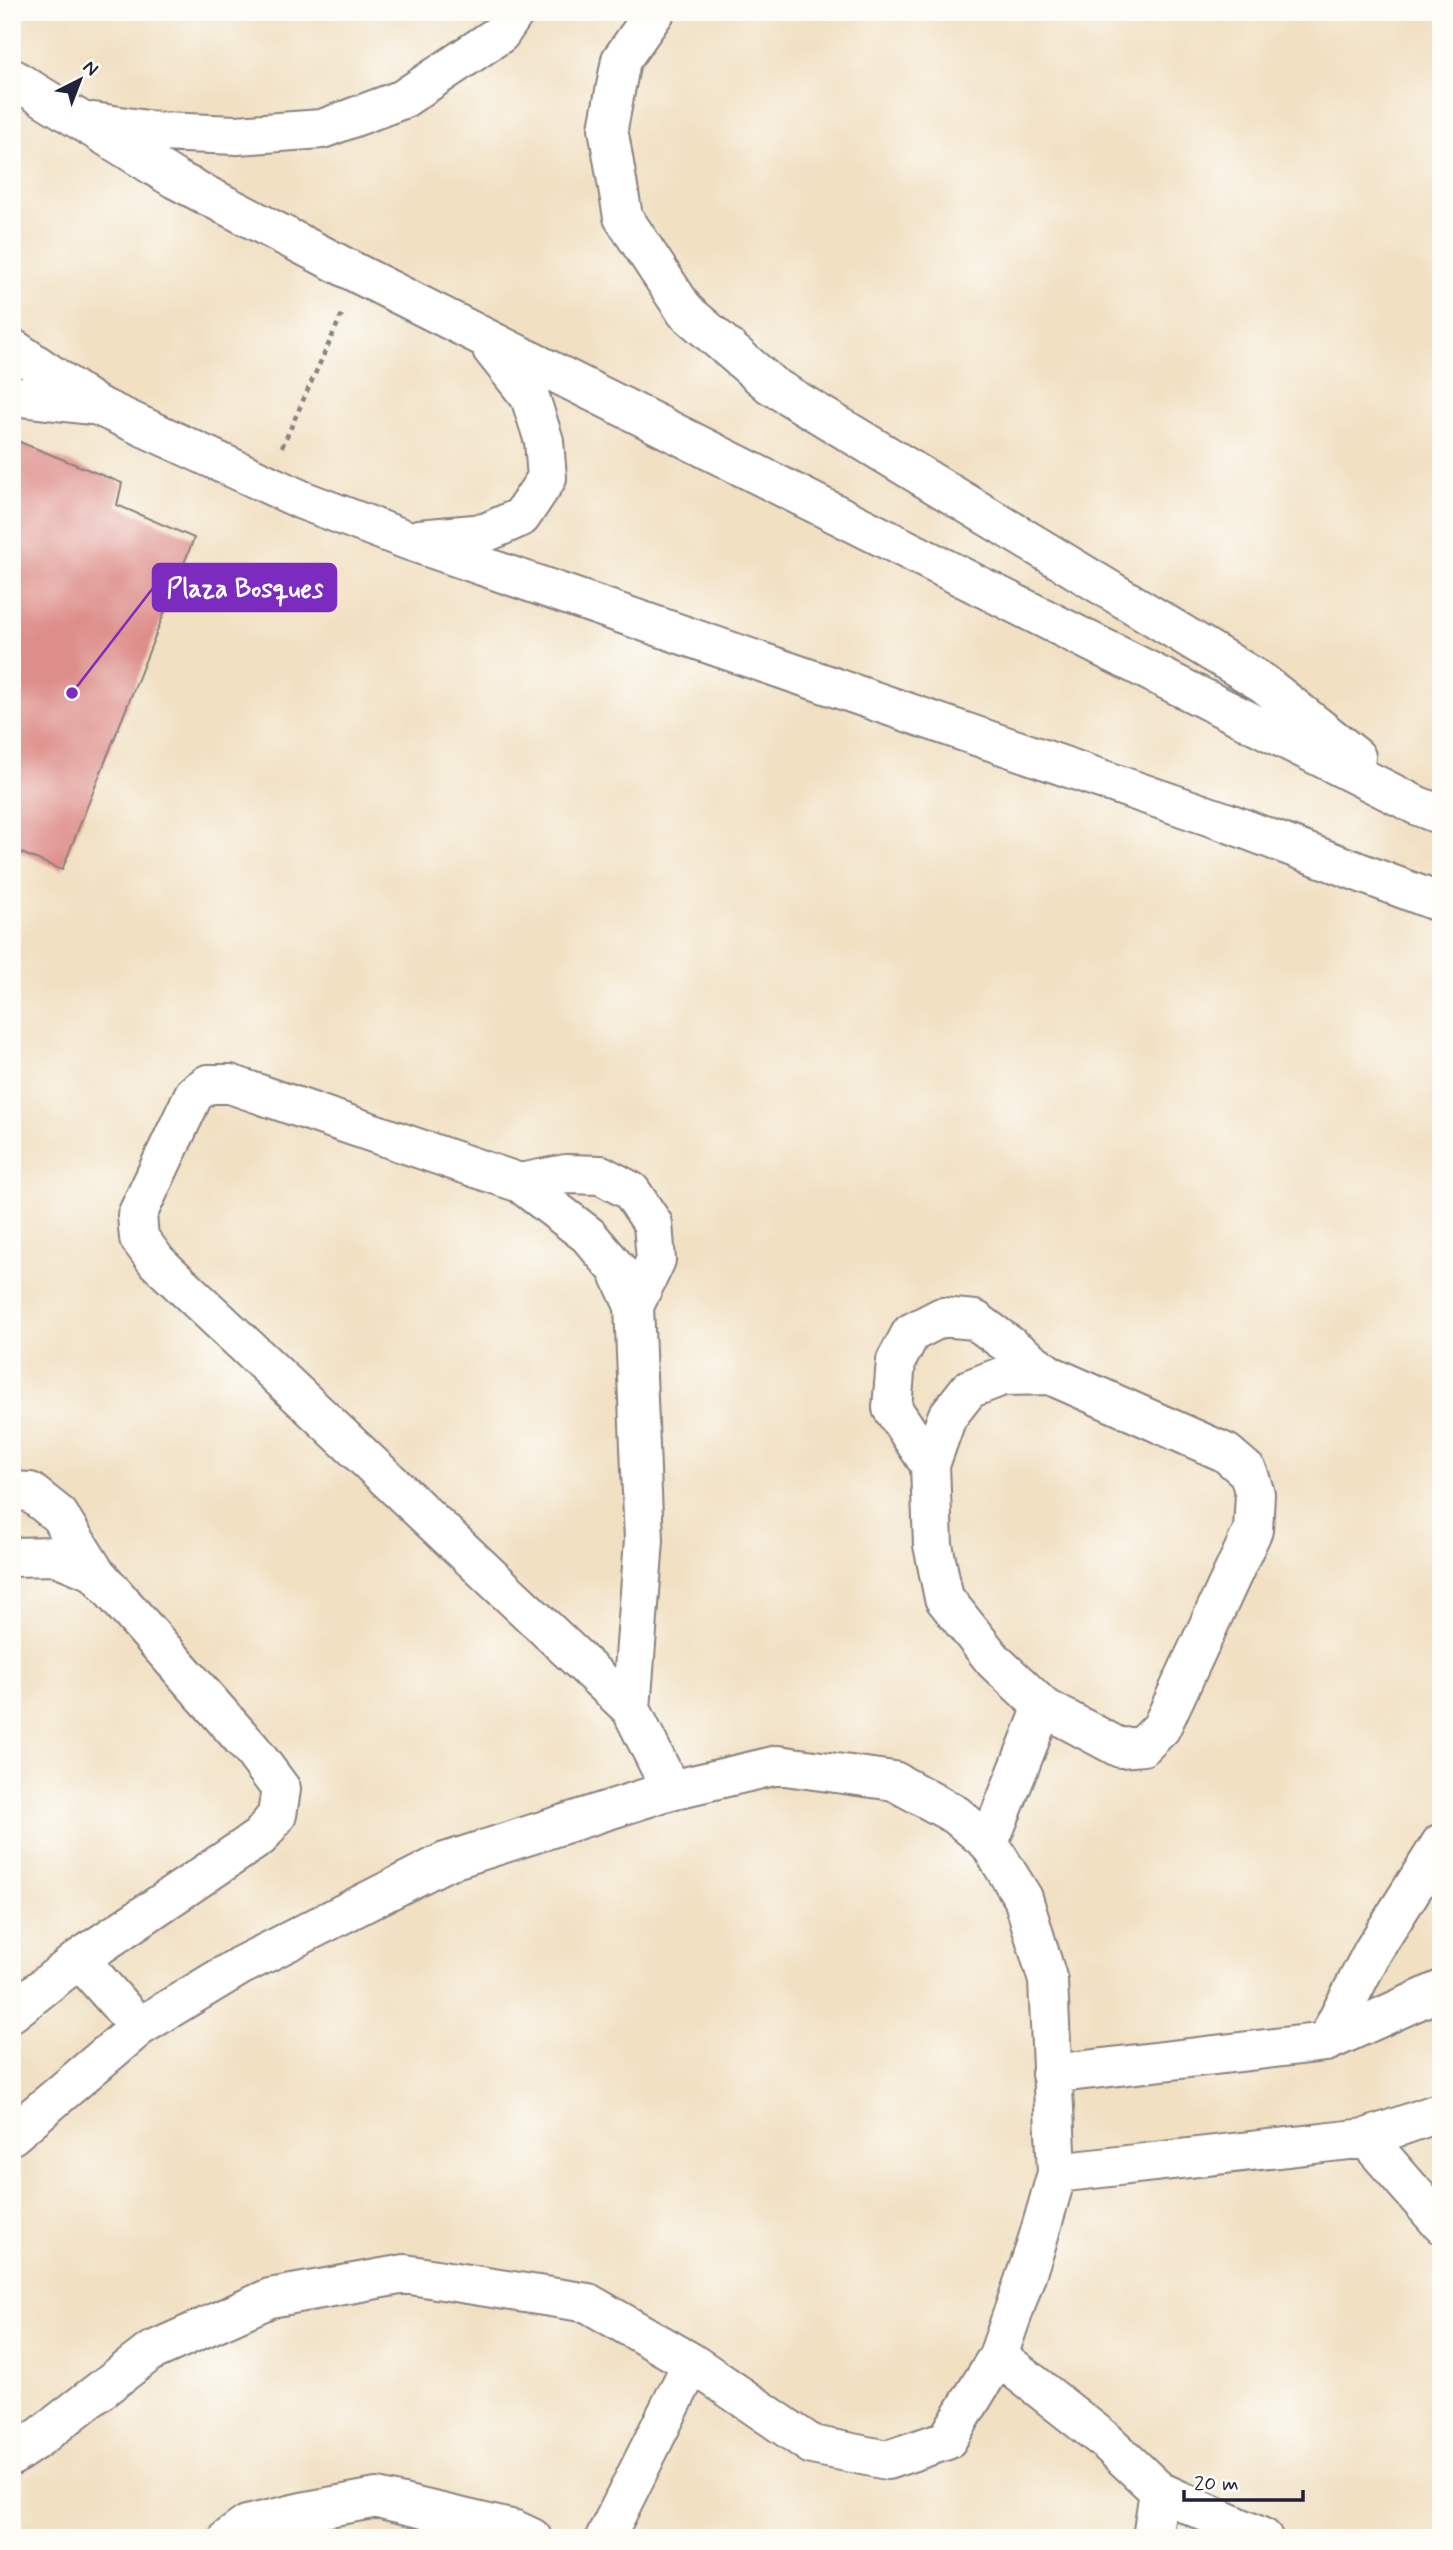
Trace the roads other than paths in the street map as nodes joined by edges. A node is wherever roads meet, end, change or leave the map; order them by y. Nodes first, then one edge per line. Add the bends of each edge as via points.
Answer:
1 (515, 12) edge
2 (655, 12) edge
3 (12, 78) edge
4 (77, 119) junction
5 (485, 339) junction
6 (12, 348) edge
7 (12, 396) edge
8 (96, 405) junction
9 (407, 540) junction
10 (1429, 811) edge
11 (1441, 903) edge
12 (520, 1183) junction
13 (634, 1306) junction
14 (1050, 1375) junction
15 (930, 1465) junction
16 (12, 1491) edge
17 (12, 1557) edge
18 (95, 1572) junction
19 (1043, 1707) junction
20 (631, 1709) junction
21 (671, 1790) junction
22 (989, 1843) junction
23 (1441, 1843) edge
24 (79, 1959) junction
25 (1441, 1990) edge
26 (12, 2012) edge
27 (139, 2027) junction
28 (1326, 2042) junction
29 (1051, 2074) junction
30 (1441, 2112) edge
31 (12, 2135) edge
32 (1366, 2138) junction
33 (1058, 2173) junction
34 (1441, 2224) edge
35 (998, 2356) junction
36 (692, 2363) junction
37 (12, 2456) edge
38 (1158, 2491) junction
39 (295, 2525) edge
40 (229, 2538) edge
41 (532, 2538) edge
42 (605, 2538) edge
43 (1152, 2538) edge
44 (1263, 2538) edge

1 - 4 street via 500,34 403,99 322,129 237,135 160,132
2 - 10 street via 621,60 608,128 623,217 685,311 771,384 1263,683
3 - 4 street
4 - 5 street via 175,179
5 - 9 street via 530,397 544,441 548,478 521,517 485,533
5 - 10 street
6 - 8 street
7 - 8 street
8 - 9 street via 302,500
9 - 11 street via 1226,822
12 - 13 street via 588,1235 617,1269
12 - 13 street via 566,1174 601,1175 631,1191 653,1224 656,1260
12 - 20 street via 230,1084 208,1084 194,1094 137,1215 139,1238 167,1271
13 - 20 street via 644,1540
14 - 15 street via 1003,1376 970,1390 947,1417
14 - 15 street via 975,1320 942,1317 911,1333 896,1361 892,1408
14 - 19 street via 1226,1453 1248,1472 1255,1494 1253,1530 1161,1728 1143,1746 1120,1748
15 - 19 street via 933,1545 944,1598 994,1661
16 - 18 street via 30,1492 59,1515
17 - 18 street via 56,1556
18 - 24 street via 253,1750 281,1789 277,1815 260,1837
19 - 22 street
20 - 21 street
21 - 22 street via 778,1765 894,1781 956,1815
21 - 27 street via 445,1862 240,1966
22 - 29 street via 1023,1898 1048,1981
23 - 28 street via 1373,1951
24 - 26 street
24 - 27 street
25 - 28 street
27 - 31 street
28 - 29 street
29 - 33 street
30 - 32 street
32 - 33 street
32 - 34 street
33 - 35 street
35 - 36 street via 947,2440 887,2460 812,2445
35 - 38 street via 1106,2441
36 - 37 street via 588,2303 405,2274 270,2298 150,2352
36 - 42 street
38 - 43 street
38 - 44 street
39 - 40 street via 247,2525
39 - 41 street via 377,2498

